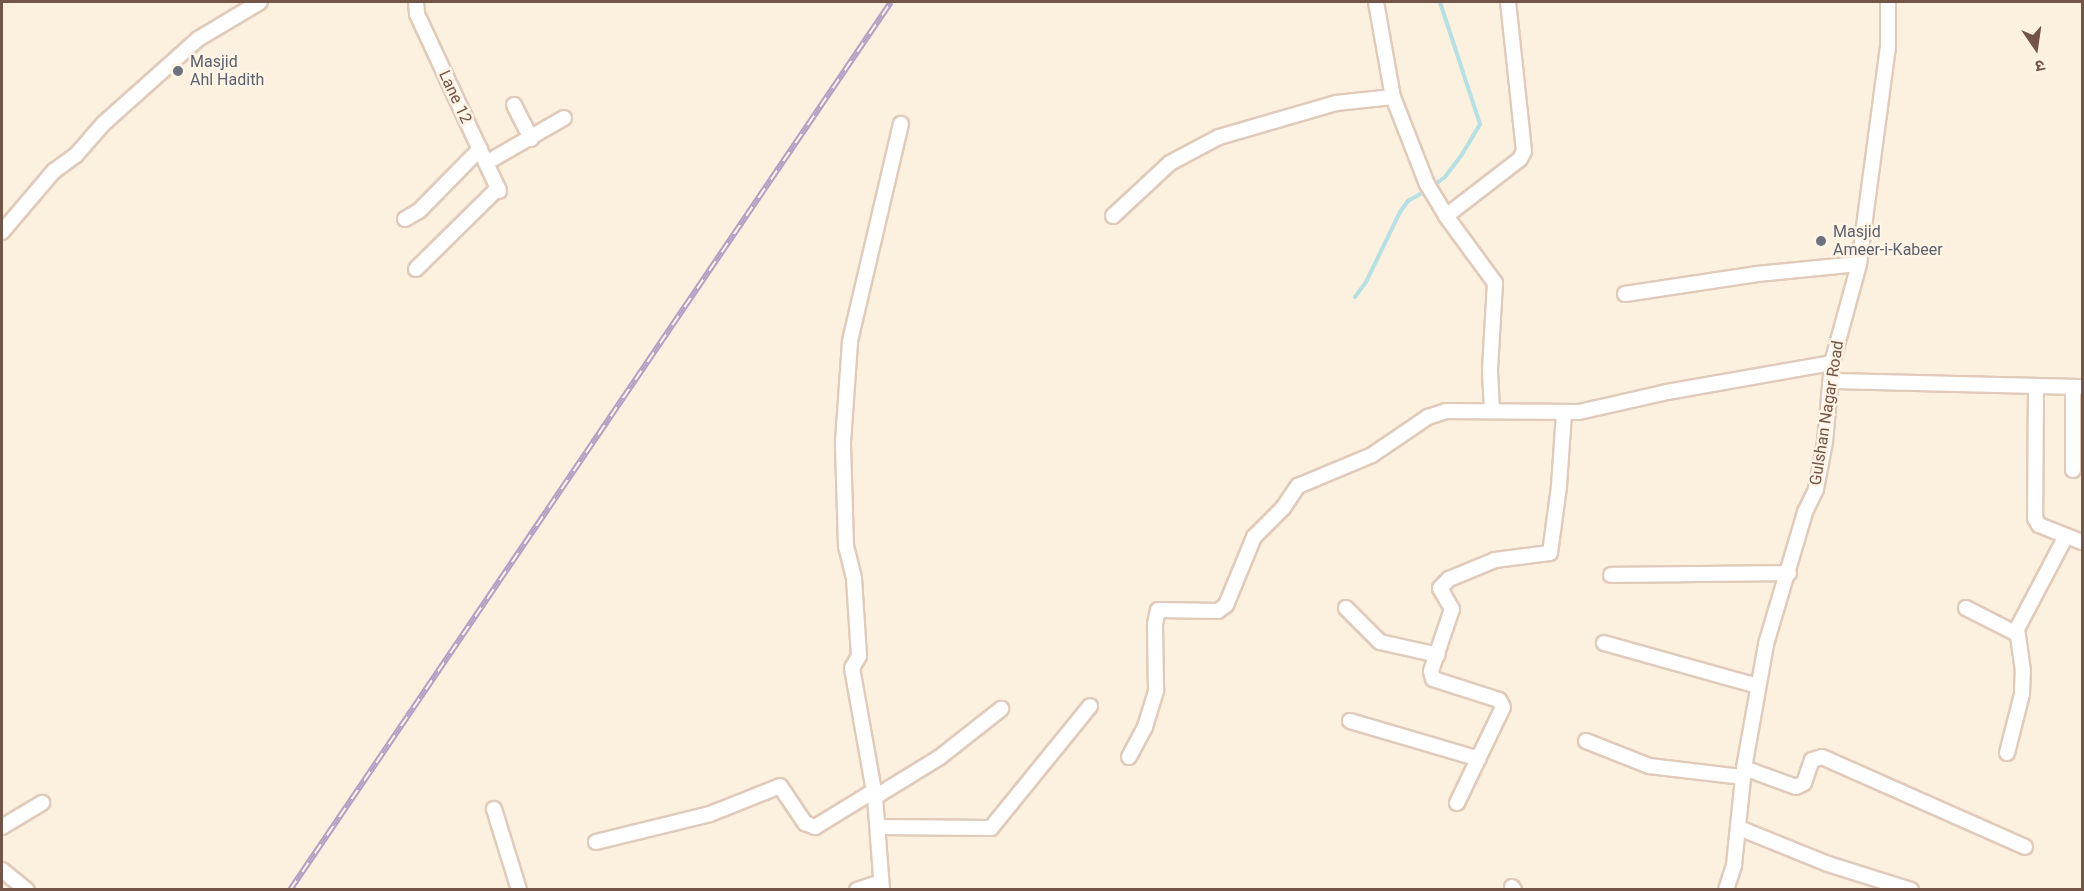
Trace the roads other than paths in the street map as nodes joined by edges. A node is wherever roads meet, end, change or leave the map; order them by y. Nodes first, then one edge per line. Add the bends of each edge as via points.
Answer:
1 (260, 2) edge
2 (416, 2) edge
3 (1376, 2) edge
4 (1508, 2) edge
5 (1888, 2) edge
6 (1393, 97) junction
7 (514, 105) dead end
8 (564, 118) dead end
9 (901, 124) dead end
10 (531, 139) junction
11 (480, 149) junction
12 (486, 163) junction
13 (1113, 216) dead end
14 (1446, 216) junction
15 (405, 219) dead end
16 (2, 232) edge
17 (1859, 264) junction
18 (416, 269) dead end
19 (1625, 294) dead end
20 (1833, 363) junction
21 (1832, 381) junction
22 (2036, 386) junction
23 (2078, 387) edge
24 (1492, 411) junction
25 (1564, 413) junction
26 (2073, 470) dead end
27 (2066, 536) junction
28 (2082, 542) edge
29 (1788, 573) junction
30 (1611, 575) dead end
31 (1346, 608) dead end
32 (1966, 609) dead end
33 (2017, 634) junction
34 (1604, 644) dead end
35 (1438, 655) junction
36 (1758, 686) junction
37 (1090, 706) dead end
38 (1001, 709) dead end
39 (1350, 721) dead end
40 (1587, 741) dead end
41 (2007, 753) dead end
42 (1130, 757) dead end
43 (1479, 759) junction
44 (1744, 773) junction
45 (875, 794) junction
46 (42, 803) dead end
47 (1457, 803) dead end
48 (494, 809) dead end
49 (2, 827) edge
50 (878, 827) junction
51 (1739, 828) junction
52 (597, 842) dead end
53 (2025, 848) dead end
54 (2, 870) edge
55 (882, 886) edge
56 (1728, 889) edge
57 (27, 890) edge
58 (519, 890) edge
59 (857, 890) edge
60 (1911, 890) edge

1 - 16 street via 198,39 103,124 76,155 54,171
2 - 11 street, Lane 12 via 417,14
3 - 6 street
4 - 14 street via 1524,151 1521,159
5 - 17 street, Gulshan Nagar Road via 1888,48
6 - 13 street via 1336,104 1219,137 1170,163
6 - 14 street via 1426,184
7 - 10 street
8 - 10 street
9 - 45 street via 850,341 843,442 846,546 854,578 859,656 852,668
10 - 12 street
11 - 12 street, Lane 12
11 - 15 street via 419,211
12 - 18 street, Lane 12 via 498,189
14 - 24 street via 1495,282
17 - 19 street via 1757,274
17 - 20 street, Gulshan Nagar Road
20 - 21 street, Gulshan Nagar Road
20 - 25 street
21 - 22 street
21 - 29 street, Gulshan Nagar Road via 1816,489 1805,512
22 - 23 street
22 - 27 street via 2035,518 2039,525
23 - 26 street
24 - 25 street
24 - 42 street via 1446,411 1428,417 1372,455 1298,486 1283,508 1254,537 1226,605 1218,611 1158,610 1156,690 1145,727
25 - 35 street via 1550,553 1495,560 1449,579 1440,588 1452,609
27 - 28 street
27 - 33 street via 2022,616
29 - 30 street
29 - 36 street, Gulshan Nagar Road via 1766,644
31 - 35 street via 1380,642
32 - 33 street
33 - 41 street via 2022,694
34 - 36 street
35 - 43 street via 1431,671 1433,679 1503,703 1503,712
36 - 44 street, Gulshan Nagar Road
37 - 50 street via 991,828
38 - 45 street via 940,757
39 - 43 street
40 - 44 street via 1649,766
43 - 47 street
44 - 51 street, Gulshan Nagar Road
44 - 53 street via 1796,787 1804,783 1812,760 1822,757
45 - 50 street
45 - 52 street via 815,827 805,823 780,786 710,814
46 - 49 street
48 - 58 street
50 - 55 street
51 - 56 street, Gulshan Nagar Road
51 - 60 street via 1828,864
54 - 57 street
55 - 59 street

